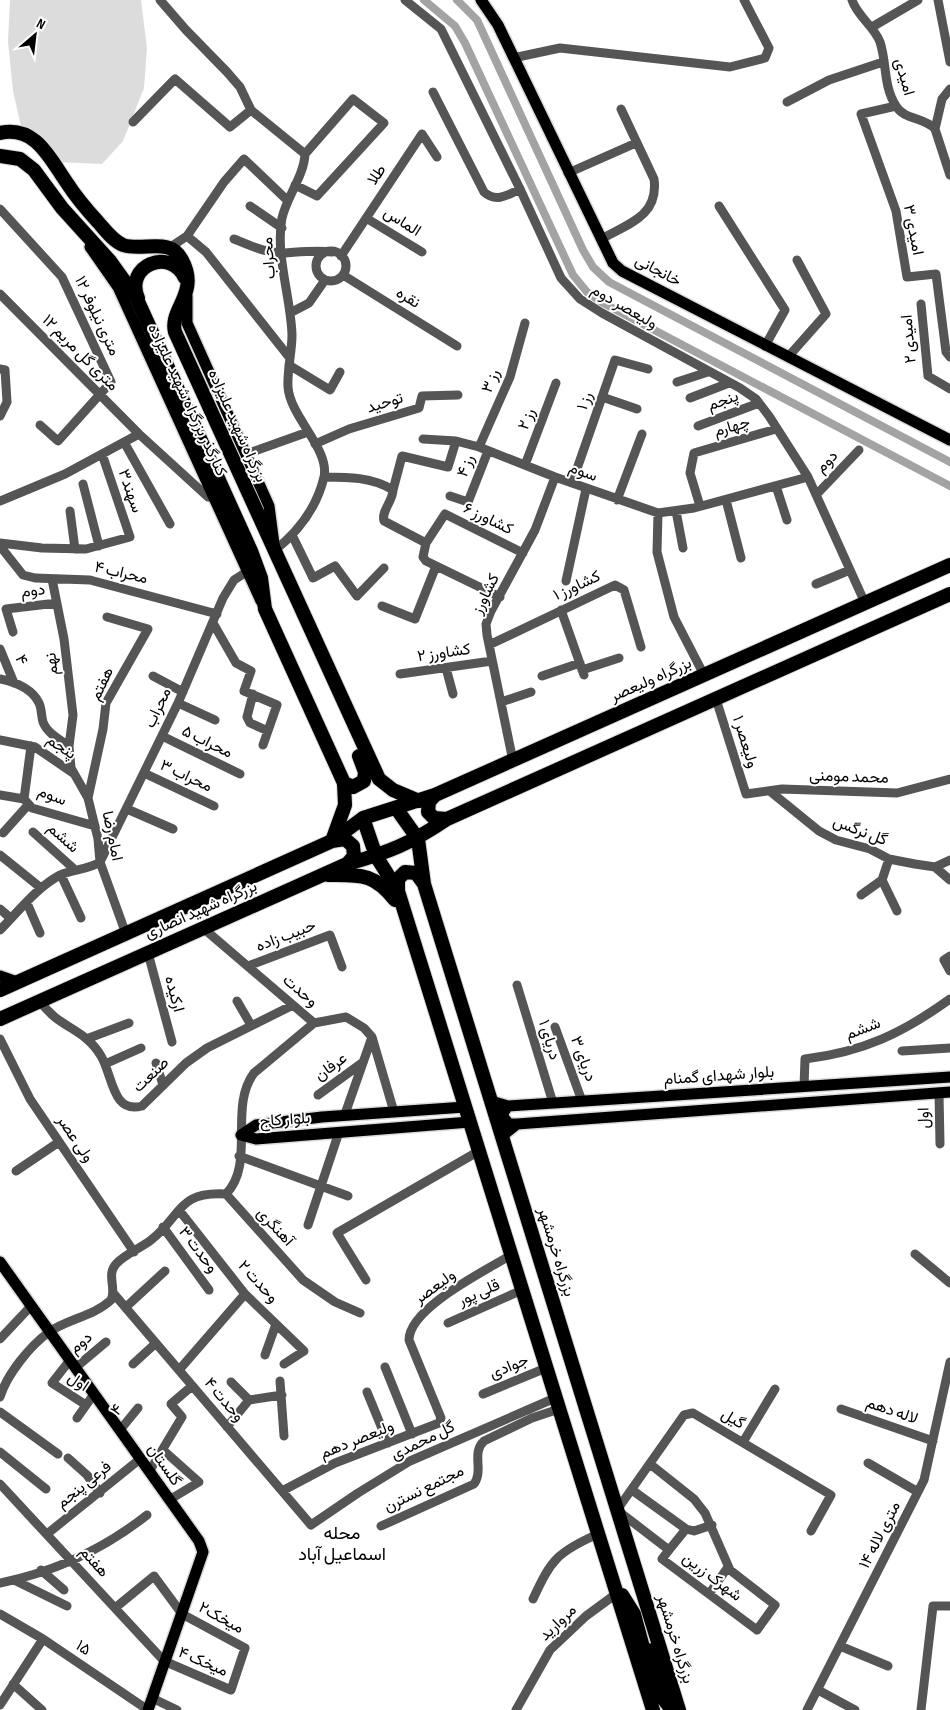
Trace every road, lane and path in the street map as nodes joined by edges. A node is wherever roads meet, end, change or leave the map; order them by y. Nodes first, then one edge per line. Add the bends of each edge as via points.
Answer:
1 (160, 0) edge
2 (405, 0) edge
3 (483, 0) edge
4 (744, 0) edge
5 (852, 0) edge
6 (918, 0) edge
7 (938, 0) edge
8 (872, 27) junction
9 (949, 49) edge
10 (513, 58) junction
11 (883, 62) junction
12 (950, 62) edge
13 (950, 89) edge
14 (433, 92) dead end
15 (787, 102) dead end
16 (896, 106) junction
17 (621, 109) dead end
18 (251, 110) junction
19 (133, 122) dead end
20 (935, 129) junction
21 (0, 133) edge
22 (636, 142) junction
23 (304, 154) junction
24 (0, 156) edge
25 (438, 158) dead end
26 (568, 173) junction
27 (950, 175) edge
28 (295, 185) junction
29 (520, 188) junction
30 (288, 200) junction
31 (250, 206) dead end
32 (719, 206) dead end
33 (0, 209) edge
34 (66, 213) junction
35 (366, 218) junction
36 (282, 228) junction
37 (187, 236) junction
38 (234, 238) dead end
39 (601, 239) junction
40 (169, 248) junction
41 (332, 252) junction
42 (422, 252) dead end
43 (282, 253) junction
44 (341, 256) junction
45 (798, 260) dead end
46 (343, 275) junction
47 (325, 280) junction
48 (187, 286) junction
49 (0, 294) edge
50 (921, 304) dead end
51 (143, 308) junction
52 (290, 313) junction
53 (526, 323) dead end
54 (457, 346) dead end
55 (765, 346) junction
56 (950, 357) edge
57 (788, 358) junction
58 (289, 361) junction
59 (0, 369) edge
60 (648, 369) dead end
61 (340, 372) dead end
62 (708, 372) junction
63 (677, 382) dead end
64 (729, 382) junction
65 (556, 383) dead end
66 (950, 389) edge
67 (458, 394) dead end
68 (101, 395) junction
69 (602, 397) junction
70 (690, 398) dead end
71 (759, 403) junction
72 (637, 409) dead end
73 (0, 416) edge
74 (40, 425) dead end
75 (698, 426) dead end
76 (776, 429) junction
77 (308, 432) junction
78 (140, 434) junction
79 (642, 434) dead end
80 (423, 439) dead end
81 (950, 440) edge
82 (456, 441) junction
83 (124, 442) junction
84 (315, 444) junction
85 (479, 447) junction
86 (859, 450) dead end
87 (488, 451) junction
88 (248, 453) dead end
89 (102, 454) junction
90 (525, 465) junction
91 (324, 477) junction
92 (556, 477) junction
93 (808, 477) junction
94 (572, 483) junction
95 (83, 484) dead end
96 (776, 486) junction
97 (586, 489) junction
98 (393, 490) junction
99 (816, 495) junction
100 (213, 496) junction
101 (450, 496) dead end
102 (617, 500) junction
103 (726, 500) junction
104 (0, 501) edge
105 (700, 506) junction
106 (70, 511) dead end
107 (676, 511) junction
108 (658, 513) junction
109 (787, 520) dead end
110 (170, 524) dead end
111 (293, 537) junction
112 (426, 543) junction
113 (0, 545) edge
114 (99, 546) junction
115 (683, 548) dead end
116 (75, 549) junction
117 (274, 551) junction
118 (523, 553) junction
119 (741, 558) dead end
120 (436, 566) junction
121 (950, 566) edge
122 (384, 568) dead end
123 (850, 570) junction
124 (248, 571) junction
125 (52, 579) junction
126 (566, 581) dead end
127 (816, 584) dead end
128 (950, 594) edge
129 (500, 597) junction
130 (57, 603) junction
131 (865, 603) junction
132 (382, 606) dead end
133 (265, 609) junction
134 (561, 610) junction
135 (217, 614) junction
136 (106, 617) dead end
137 (213, 623) junction
138 (13, 632) dead end
139 (489, 645) junction
140 (641, 647) dead end
141 (0, 649) edge
142 (619, 658) dead end
143 (492, 662) junction
144 (446, 668) junction
145 (582, 669) junction
146 (400, 674) dead end
147 (704, 675) junction
148 (153, 676) dead end
149 (542, 676) dead end
150 (0, 679) edge
151 (14, 683) junction
152 (183, 692) junction
153 (530, 692) dead end
154 (254, 694) junction
155 (453, 694) dead end
156 (716, 698) junction
157 (178, 702) junction
158 (500, 702) junction
159 (349, 715) junction
160 (215, 720) dead end
161 (268, 731) junction
162 (162, 736) junction
163 (0, 740) edge
164 (263, 745) dead end
165 (31, 746) junction
166 (69, 746) junction
167 (513, 760) junction
168 (144, 773) junction
169 (240, 774) dead end
170 (75, 775) junction
171 (950, 779) edge
172 (344, 783) junction
173 (771, 792) junction
174 (746, 794) joint
175 (0, 795) edge
176 (435, 796) junction
177 (88, 798) junction
178 (419, 801) junction
179 (26, 802) junction
180 (214, 806) dead end
181 (396, 808) junction
182 (127, 809) junction
183 (362, 818) junction
184 (446, 819) junction
185 (95, 826) junction
186 (173, 829) dead end
187 (33, 832) dead end
188 (3, 833) dead end
189 (418, 839) junction
190 (332, 841) junction
191 (0, 855) edge
192 (376, 856) junction
193 (889, 859) junction
194 (950, 860) edge
195 (100, 862) junction
196 (347, 864) junction
197 (73, 868) junction
198 (935, 868) junction
199 (323, 874) junction
200 (61, 875) junction
201 (882, 880) junction
202 (950, 880) edge
203 (424, 884) junction
204 (40, 887) junction
205 (398, 891) junction
206 (860, 895) dead end
207 (27, 903) junction
208 (0, 909) edge
209 (404, 911) junction
210 (897, 911) dead end
211 (8, 916) junction
212 (81, 918) dead end
213 (0, 924) edge
214 (204, 928) junction
215 (0, 930) edge
216 (40, 933) dead end
217 (126, 934) junction
218 (148, 953) junction
219 (950, 956) edge
220 (248, 966) junction
221 (342, 967) dead end
222 (950, 971) edge
223 (0, 976) edge
224 (18, 982) junction
225 (517, 984) dead end
226 (0, 990) edge
227 (950, 999) edge
228 (40, 1001) junction
229 (237, 1002) dead end
230 (293, 1005) junction
231 (0, 1019) edge
232 (129, 1023) dead end
233 (314, 1023) junction
234 (251, 1026) junction
235 (556, 1027) dead end
236 (372, 1037) junction
237 (89, 1038) junction
238 (0, 1039) edge
239 (172, 1042) dead end
240 (141, 1048) dead end
241 (950, 1048) edge
242 (902, 1052) dead end
243 (156, 1063) dead end
244 (362, 1063) junction
245 (105, 1064) junction
246 (950, 1077) edge
247 (163, 1085) junction
248 (804, 1087) junction
249 (944, 1092) edge
250 (318, 1095) dead end
251 (491, 1101) junction
252 (582, 1102) junction
253 (805, 1102) junction
254 (553, 1103) junction
255 (508, 1106) junction
256 (465, 1107) junction
257 (444, 1108) junction
258 (394, 1112) junction
259 (345, 1114) junction
260 (470, 1122) junction
261 (444, 1124) junction
262 (515, 1124) junction
263 (339, 1132) junction
264 (241, 1135) junction
265 (502, 1136) junction
266 (59, 1142) junction
267 (940, 1144) dead end
268 (479, 1152) junction
269 (240, 1156) junction
270 (16, 1171) dead end
271 (321, 1186) junction
272 (226, 1194) junction
273 (348, 1196) dead end
274 (178, 1210) junction
275 (308, 1224) dead end
276 (163, 1227) junction
277 (134, 1252) junction
278 (915, 1254) dead end
279 (511, 1255) junction
280 (0, 1262) edge
281 (165, 1271) dead end
282 (366, 1280) dead end
283 (950, 1283) edge
284 (210, 1290) dead end
285 (522, 1290) junction
286 (114, 1294) junction
287 (245, 1294) junction
288 (31, 1306) junction
289 (126, 1307) junction
290 (360, 1313) dead end
291 (448, 1323) dead end
292 (276, 1324) junction
293 (49, 1332) junction
294 (0, 1339) edge
295 (106, 1342) dead end
296 (156, 1343) junction
297 (265, 1355) dead end
298 (950, 1362) edge
299 (72, 1364) junction
300 (132, 1364) dead end
301 (284, 1364) dead end
302 (385, 1367) dead end
303 (546, 1368) junction
304 (179, 1370) junction
305 (280, 1380) dead end
306 (231, 1382) dead end
307 (192, 1386) junction
308 (775, 1389) dead end
309 (368, 1392) dead end
310 (94, 1394) junction
311 (483, 1394) dead end
312 (282, 1395) junction
313 (0, 1397) edge
314 (248, 1400) junction
315 (557, 1404) junction
316 (86, 1405) junction
317 (138, 1408) dead end
318 (842, 1409) dead end
319 (0, 1412) edge
320 (77, 1418) dead end
321 (441, 1418) joint
322 (227, 1427) junction
323 (120, 1430) junction
324 (412, 1434) junction
325 (284, 1436) dead end
326 (933, 1441) junction
327 (743, 1442) junction
328 (388, 1443) junction
329 (162, 1450) junction
330 (0, 1452) edge
331 (58, 1454) dead end
332 (68, 1458) dead end
333 (140, 1459) junction
334 (868, 1463) dead end
335 (650, 1464) junction
336 (149, 1472) junction
337 (0, 1485) edge
338 (46, 1490) dead end
339 (632, 1490) junction
340 (282, 1491) junction
341 (918, 1492) junction
342 (99, 1493) junction
343 (169, 1500) junction
344 (617, 1510) junction
345 (147, 1515) dead end
346 (311, 1525) joint
347 (712, 1525) junction
348 (382, 1526) dead end
349 (686, 1529) junction
350 (811, 1531) dead end
351 (48, 1534) junction
352 (598, 1534) junction
353 (669, 1550) junction
354 (73, 1560) junction
355 (728, 1567) junction
356 (42, 1570) junction
357 (611, 1578) junction
358 (14, 1580) junction
359 (0, 1583) edge
360 (64, 1590) dead end
361 (616, 1594) junction
362 (709, 1594) junction
363 (533, 1599) dead end
364 (67, 1606) dead end
365 (950, 1606) edge
366 (114, 1608) junction
367 (0, 1614) edge
368 (182, 1614) junction
369 (43, 1638) junction
370 (840, 1646) junction
371 (647, 1650) junction
372 (164, 1662) junction
373 (888, 1666) dead end
374 (13, 1684) junction
375 (231, 1690) joint
376 (818, 1690) junction
377 (152, 1698) junction
378 (0, 1704) edge
379 (42, 1710) edge
380 (148, 1710) edge
381 (177, 1710) edge
382 (516, 1710) edge
383 (653, 1710) edge
384 (672, 1710) edge
385 (679, 1710) edge
386 (807, 1710) edge
387 (855, 1710) edge
388 (921, 1710) edge

1 - 18 street via 240,87
2 - 29 street, ولیعصر دوم via 441,30
3 - 10 main road, خانجانی
4 - 10 street via 769,48 765,58 740,66 702,65 560,48
5 - 8 street, امیدی
6 - 8 street
7 - 9 street
8 - 11 street, امیدی via 880,42
9 - 12 street
10 - 26 main road, خانجانی
11 - 15 street via 829,80
11 - 16 street, امیدی
13 - 20 street via 942,99
14 - 29 street via 484,192 496,198
16 - 20 street, امیدی via 905,115
16 - 56 street, امیدی ۳ via 861,114 896,212 907,277 936,274 946,352
17 - 22 street
18 - 19 street via 230,128 175,80
18 - 23 street
20 - 27 street
21 - 40 highway via 20,133 40,143 82,203 119,243
22 - 26 street
22 - 39 street via 654,179 656,192 653,202 640,218
23 - 28 street, محراب
23 - 28 street via 353,99 384,123 317,196
24 - 34 highway via 21,160 38,174
25 - 35 street, طلا via 422,134
26 - 39 main road, خانجانی
28 - 30 street, محراب
29 - 62 street, ولیعصر دوم via 569,289 602,313
30 - 36 street, محراب
30 - 37 street via 244,159
31 - 36 street
32 - 55 street via 785,310
33 - 68 street, ۱۲ متری نیلوفر via 62,277 111,382
34 - 51 highway via 110,261
34 - 100 main road, کنارگذر بزرگراه شهید علیزاده via 118,287
35 - 42 street, الماس
35 - 44 street, طلا
36 - 43 street, محراب
37 - 40 street
37 - 58 street via 206,252
38 - 43 street via 259,250
39 - 55 main road, خانجانی via 613,263 622,271
40 - 48 highway via 183,261
41 - 43 street
41 - 44 street
41 - 47 street via 322,255 316,263 318,275
43 - 52 street, محراب
44 - 46 street via 345,267
45 - 57 street via 826,314
46 - 47 street via 335,280
46 - 54 street, نقره
47 - 52 street via 309,302
48 - 51 highway via 182,272 173,264 161,261 149,264 136,283 136,293
48 - 117 highway, بزرگراه شهید علیزاده via 175,318 175,332
49 - 68 street, ۱۲ متری گل مریم
50 - 66 street, امیدی ۲ via 928,376
51 - 133 highway via 254,556 263,586
52 - 58 street, محراب
53 - 85 street, رز ۳ via 510,377
55 - 57 main road, خانجانی
57 - 81 main road, خانجانی
58 - 61 street via 330,390
58 - 77 street, محراب via 288,389 296,413
59 - 73 street via 5,370 7,402
60 - 69 street, رز ۱ via 615,360
62 - 63 street
62 - 64 street, ولیعصر دوم
64 - 70 street
64 - 71 street, ولیعصر دوم
65 - 90 street, رز ۲
67 - 84 street, توحید via 422,396 419,408 349,429
68 - 74 street via 58,441
68 - 78 street, ۱۲ متری گل مریم
69 - 72 street
69 - 94 street, رز ۱
71 - 75 street, پنجم
71 - 76 street, ولیعصر دوم
76 - 93 street, ولیعصر دوم
76 - 105 street, چهارم via 694,453 690,473
77 - 84 street, محراب
77 - 88 street
78 - 83 street
78 - 100 street, ۱۲ متری گل مریم via 208,497
79 - 102 street
80 - 82 street, سوم
82 - 85 street, سوم
82 - 98 street via 448,467 402,456
83 - 89 street
83 - 110 street
84 - 91 street, محراب via 325,465
85 - 87 street, سوم
86 - 99 street, دوم
87 - 90 street, سوم
87 - 101 street, رز ۴ via 468,502
89 - 104 street via 65,474
89 - 114 street, سهند۳ via 130,537
90 - 92 street, سوم
91 - 98 street via 353,477
91 - 111 street via 313,505
92 - 94 street, سوم
92 - 118 street, کشاورز
93 - 96 street, سوم
93 - 99 street, ولیعصر دوم
94 - 97 street, سوم
95 - 114 street
96 - 103 street, سوم
96 - 109 street
97 - 102 street, سوم
97 - 126 street
98 - 112 street via 384,521
99 - 123 street, ولیعصر دوم
100 - 124 main road, کنارگذر بزرگراه شهید علیزاده
102 - 108 street, سوم
103 - 105 street, سوم
103 - 119 street
105 - 107 street, سوم
106 - 116 street
107 - 108 street, سوم
107 - 115 street
108 - 147 street via 657,552 674,617
111 - 117 street
111 - 122 street via 313,578 335,566 357,596
112 - 118 street, کشاورز ۶ via 445,514
112 - 120 street via 423,557
113 - 116 street
113 - 125 street, محراب ۴ via 18,572
114 - 116 street
117 - 159 highway, بزرگراه شهید علیزاده
118 - 129 street, کشاورز
120 - 129 street
120 - 132 street via 415,619
121 - 131 highway, بزرگراه ولیعصر
123 - 127 street
123 - 131 street, ولیعصر دوم
124 - 133 main road, کنارگذر بزرگراه شهید علیزاده
124 - 135 street, محراب via 234,580
125 - 130 street, نهم
125 - 135 street, محراب ۴ via 90,580
128 - 156 highway
129 - 139 street, کشاورز via 486,624
130 - 138 street, دوم via 6,609
130 - 166 street, نهم via 73,715
131 - 147 highway, بزرگراه ولیعصر
133 - 172 highway
134 - 139 street, کشاورز ۱
134 - 140 street, کشاورز ۱ via 610,586 621,587
134 - 145 street
135 - 137 street, محراب
136 - 177 street, هفتم via 148,629 106,703 104,729
137 - 152 street, محراب
137 - 154 street via 236,663 251,671 244,690
139 - 143 street, کشاورز
141 - 151 street, ۴
142 - 145 street
143 - 144 street, کشاورز ۲
143 - 158 street, کشاورز
144 - 146 street, کشاورز ۲
144 - 155 street
145 - 149 street
147 - 167 highway, بزرگراه ولیعصر
148 - 152 street
150 - 151 street
151 - 166 street via 32,693 40,704 47,729
152 - 157 street, محراب
153 - 158 street
154 - 161 street via 247,717 250,723
154 - 161 street via 277,704
156 - 174 street, ولیعصر ۱
156 - 184 highway
157 - 160 street
157 - 162 street, محراب
158 - 167 street, کشاورز
159 - 172 highway via 349,729 365,776 358,786
159 - 178 highway, بزرگراه شهید علیزاده via 379,779 393,790
161 - 164 street
162 - 168 street, محراب
162 - 169 street, محراب ۵
163 - 165 street, پنجم
165 - 170 street, پنجم via 47,753
165 - 179 street
166 - 170 street, امام رضا
167 - 176 highway, بزرگراه ولیعصر
168 - 180 street, محراب ۳
168 - 182 street, محراب
170 - 177 street, امام رضا
171 - 173 street, محمد مومنی via 897,793 782,789
172 - 190 highway via 345,805
173 - 174 street, محمد مومنی
173 - 193 street, گل نرگس via 819,831
175 - 179 street, سوم
176 - 178 highway, بزرگراه ولیعصر
176 - 184 highway via 428,802 428,812 434,818
177 - 185 street, امام رضا
178 - 181 highway, بزرگراه ولیعصر
179 - 185 street, سوم
179 - 188 street
181 - 183 highway, بزرگراه ولیعصر
181 - 189 highway, بزرگراه خرمشهر
182 - 186 street
182 - 195 street, محراب
183 - 190 highway, بزرگراه شهید انصاری
183 - 192 highway, بزرگراه خرمشهر
184 - 189 highway
185 - 195 street, امام رضا
187 - 197 street, ششم
189 - 192 highway, بزرگراه شهید انصاری
189 - 203 highway, بزرگراه خرمشهر
190 - 196 highway via 345,840 353,846 354,856
190 - 217 highway, بزرگراه شهید انصاری
191 - 204 street
192 - 196 highway, بزرگراه شهید انصاری
192 - 205 highway, بزرگراه خرمشهر
193 - 198 street, گل نرگس
193 - 201 street
194 - 198 street
195 - 197 street
195 - 200 street
195 - 217 street, امام رضا
196 - 199 highway, بزرگراه شهید انصاری
197 - 204 street via 59,872
198 - 202 street
199 - 209 highway via 372,878 385,887
199 - 214 highway, بزرگراه شهید انصاری
200 - 204 street
200 - 212 street
201 - 206 street
201 - 210 street
203 - 205 highway via 416,873 408,871 398,879
203 - 251 highway, بزرگراه خرمشهر
204 - 207 street
204 - 211 street
205 - 209 highway, بزرگراه خرمشهر
207 - 215 street
207 - 216 street
208 - 211 street
209 - 256 highway, بزرگراه خرمشهر
211 - 213 street
214 - 218 highway, بزرگراه شهید انصاری
214 - 220 street, وحدت
217 - 224 highway, بزرگراه شهید انصاری
218 - 228 highway, بزرگراه شهید انصاری
218 - 239 street, ارکیده
219 - 222 street via 944,960
220 - 221 street, حبیب زاده via 330,936
220 - 230 street, وحدت
223 - 224 main road
224 - 226 highway, بزرگراه شهید انصاری
225 - 254 street, دریای ۱
227 - 248 street, ششم via 917,1023 862,1048 805,1060
228 - 231 highway, بزرگراه شهید انصاری
228 - 237 street, صنعت via 50,1016
229 - 234 street
230 - 233 street, وحدت
230 - 234 street, صنعت
232 - 237 street
233 - 236 street, وحدت via 346,1017
233 - 264 street via 254,1073 246,1084 242,1096
234 - 247 street, صنعت via 186,1062
235 - 252 street, دریای ۳
236 - 244 street
236 - 258 street
237 - 245 street, صنعت
238 - 266 street, ولی عصر via 30,1099
240 - 245 street
241 - 242 street
243 - 247 street
244 - 250 street, عرفان
244 - 259 street
245 - 247 street, صنعت via 124,1106 142,1106
246 - 248 main road, بلوار شهدای گمنام
248 - 252 main road, بلوار شهدای گمنام
248 - 253 main road
249 - 253 main road, بلوار شهدای گمنام
249 - 267 street, اول
251 - 255 main road, بلوار شهدای گمنام
251 - 265 highway, بزرگراه خرمشهر
252 - 254 main road, بلوار شهدای گمنام
253 - 262 main road, بلوار شهدای گمنام
254 - 255 main road, بلوار شهدای گمنام
255 - 262 main road via 503,1112 504,1118 509,1124
256 - 257 main road, بلوار کاج
256 - 260 highway, بزرگراه خرمشهر
257 - 258 main road, بلوار کاج
257 - 261 main road via 450,1114
258 - 259 main road, بلوار کاج
259 - 264 main road, بلوار کاج via 256,1125
260 - 261 main road, بلوار کاج
260 - 268 highway, بزرگراه خرمشهر
261 - 263 main road, بلوار کاج
262 - 265 main road
263 - 264 main road, بلوار کاج via 256,1139
263 - 271 street
264 - 269 street
265 - 344 highway, بزرگراه خرمشهر
266 - 270 street
266 - 277 street, ولی عصر
268 - 279 highway, بزرگراه خرمشهر
268 - 282 street via 337,1233
269 - 271 street
269 - 272 street via 233,1186
271 - 273 street
271 - 275 street
272 - 274 street via 203,1194
272 - 290 street, آهنگری via 303,1280 335,1302
274 - 276 street
274 - 287 street, وحدت ۲
276 - 277 street
276 - 284 street, وحدت ۳
277 - 286 street via 116,1264 112,1272
278 - 283 street
279 - 285 highway, بزرگراه خرمشهر
279 - 321 street, ولیعصر via 427,1308 409,1334
280 - 288 main road, گلستان
281 - 289 street
285 - 291 street, قلی پور
285 - 303 highway, بزرگراه خرمشهر
286 - 289 street, وحدت ۴
286 - 293 street via 106,1305
287 - 292 street, وحدت ۲
287 - 304 street
288 - 293 main road, گلستان
288 - 294 street
289 - 296 street, وحدت ۴
292 - 297 street
292 - 301 street, وحدت ۲ via 304,1350
293 - 299 main road, گلستان
293 - 313 street via 31,1349 4,1385
295 - 299 street, دوم
296 - 300 street
296 - 304 street, وحدت ۴
298 - 326 street, ۱۴ متری لاله
299 - 310 main road, گلستان
299 - 316 street, اول via 52,1383
302 - 324 street
303 - 311 street, جوادی
303 - 315 highway, بزرگراه خرمشهر
304 - 307 street, وحدت ۴
305 - 312 street
306 - 314 street
307 - 322 street, وحدت ۴
307 - 329 street via 171,1404 182,1418
308 - 327 street
309 - 328 street
310 - 316 street
310 - 323 main road, گلستان
312 - 314 street
312 - 325 street
314 - 322 street
315 - 346 street, گل محمدی via 410,1461
315 - 348 street, مجتمع نسترن via 484,1441 477,1452 479,1474 474,1484
315 - 352 highway, بزرگراه خرمشهر
316 - 320 street
317 - 323 street, ۴
318 - 326 street, لاله دهم
319 - 331 street
321 - 324 street, ولیعصر دهم via 439,1424
322 - 340 street, وحدت ۴
323 - 333 main road, گلستان
324 - 328 street, ولیعصر دهم
326 - 341 street, ۱۴ متری لاله
327 - 335 street, گیل via 701,1416 689,1413 684,1415
327 - 350 street, گیل via 830,1495
328 - 340 street, ولیعصر دهم via 335,1463
329 - 336 street
329 - 343 street via 198,1482
330 - 338 street
332 - 342 street via 87,1475
333 - 336 main road, گلستان
333 - 342 street, فرعی پنجم
334 - 341 street
335 - 339 street, گیل
335 - 347 street, شهرک زرین via 694,1499
336 - 343 main road, گلستان
337 - 351 street, هفتم
339 - 344 street, گیل
339 - 349 street, شهرک زرین
340 - 346 street, وحدت ۴
341 - 370 street, ۱۴ متری لاله
342 - 351 street, فرعی پنجم
343 - 368 main road, گلستان via 199,1541 203,1552
344 - 353 street, شهرک زرین
344 - 371 highway, بزرگراه خرمشهر
345 - 354 street via 118,1537
347 - 349 street, شهرک زرین via 694,1531
347 - 355 street, شهرک زرین
349 - 353 street
351 - 354 street, هفتم
352 - 357 highway, بزرگراه خرمشهر
352 - 363 street via 575,1544 551,1563
353 - 362 street, شهرک زرین via 662,1559
354 - 356 street
354 - 366 street, هفتم
355 - 362 street
355 - 362 street, شهرک زرین via 775,1605 757,1630
356 - 358 street
356 - 360 street
357 - 361 highway, بزرگراه خرمشهر
357 - 371 highway via 634,1614
358 - 359 street
358 - 364 street
361 - 371 highway, بزرگراه خرمشهر
361 - 382 street, مروارید via 586,1616 550,1650
365 - 388 street via 933,1606
366 - 368 street via 154,1576
366 - 372 street, هفتم
367 - 369 street, ۱۵
368 - 372 main road, گلستان
368 - 375 street, میخک۲ via 245,1648
369 - 374 street
369 - 380 street, ۱۵
370 - 373 street
370 - 376 street, ۱۴ متری لاله
371 - 383 highway, بزرگراه خرمشهر
371 - 384 highway via 662,1697
371 - 385 highway, بزرگراه خرمشهر
372 - 375 street, میخک ۴
372 - 377 main road, گلستان
374 - 378 street
374 - 379 street
376 - 386 street, ۱۴ متری لاله
376 - 387 street
377 - 380 main road, گلستان
377 - 381 street

